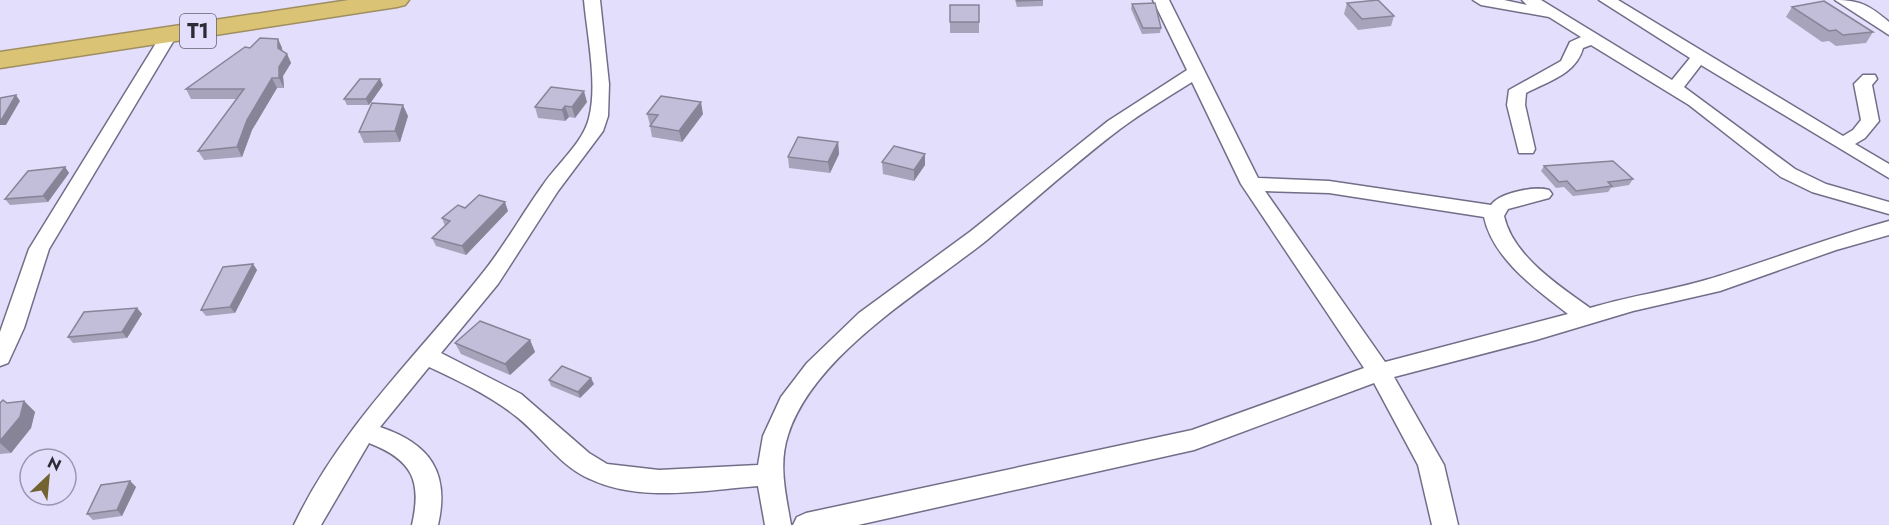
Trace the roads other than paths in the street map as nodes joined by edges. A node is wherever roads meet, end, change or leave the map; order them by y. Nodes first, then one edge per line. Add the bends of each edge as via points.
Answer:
1 (397, 0) edge
2 (592, 0) edge
3 (1161, 0) edge
4 (1481, 0) edge
5 (1530, 0) edge
6 (1606, 0) edge
7 (1844, 0) edge
8 (1560, 15) junction
9 (1889, 30) edge
10 (169, 35) junction
11 (1593, 38) junction
12 (1699, 57) junction
13 (0, 60) edge
14 (1196, 72) junction
15 (1869, 80) dead end
16 (1674, 88) junction
17 (1843, 143) junction
18 (1526, 149) dead end
19 (1889, 172) edge
20 (1251, 184) junction
21 (1542, 194) dead end
22 (1889, 208) edge
23 (1496, 212) junction
24 (1889, 228) edge
25 (1584, 315) junction
26 (6, 327) edge
27 (424, 355) junction
28 (0, 357) edge
29 (1379, 372) junction
30 (364, 431) junction
31 (769, 475) junction
32 (864, 520) edge
33 (307, 525) edge
34 (425, 525) edge
35 (778, 525) edge
36 (806, 525) edge
37 (1446, 525) edge

1 - 10 highway, T1
2 - 27 street via 600,84 594,131 490,279
3 - 14 street
4 - 8 street
5 - 8 street
6 - 12 street
7 - 9 street via 1868,12
8 - 11 street
10 - 13 highway, T1
10 - 26 street via 44,241
11 - 16 street
11 - 18 street via 1576,45 1567,65 1518,90 1516,105
12 - 16 street
12 - 17 street
14 - 20 street
14 - 31 street via 1114,125 978,236 867,319 815,369 790,404 775,436
15 - 17 street via 1863,84 1870,121 1859,134
16 - 22 street via 1788,173 1818,188
17 - 19 street
20 - 23 street via 1329,187
20 - 29 street
21 - 23 street via 1502,205
23 - 25 street via 1494,222 1522,266
24 - 25 street via 1828,245 1720,284
25 - 29 street via 1536,332
26 - 28 street
27 - 30 street
27 - 31 street via 485,383 524,409 600,473 634,480
29 - 32 street via 1194,440
29 - 37 street via 1431,465
30 - 33 street
30 - 34 street via 393,440 417,458 430,479 432,496
31 - 35 street
32 - 36 street

